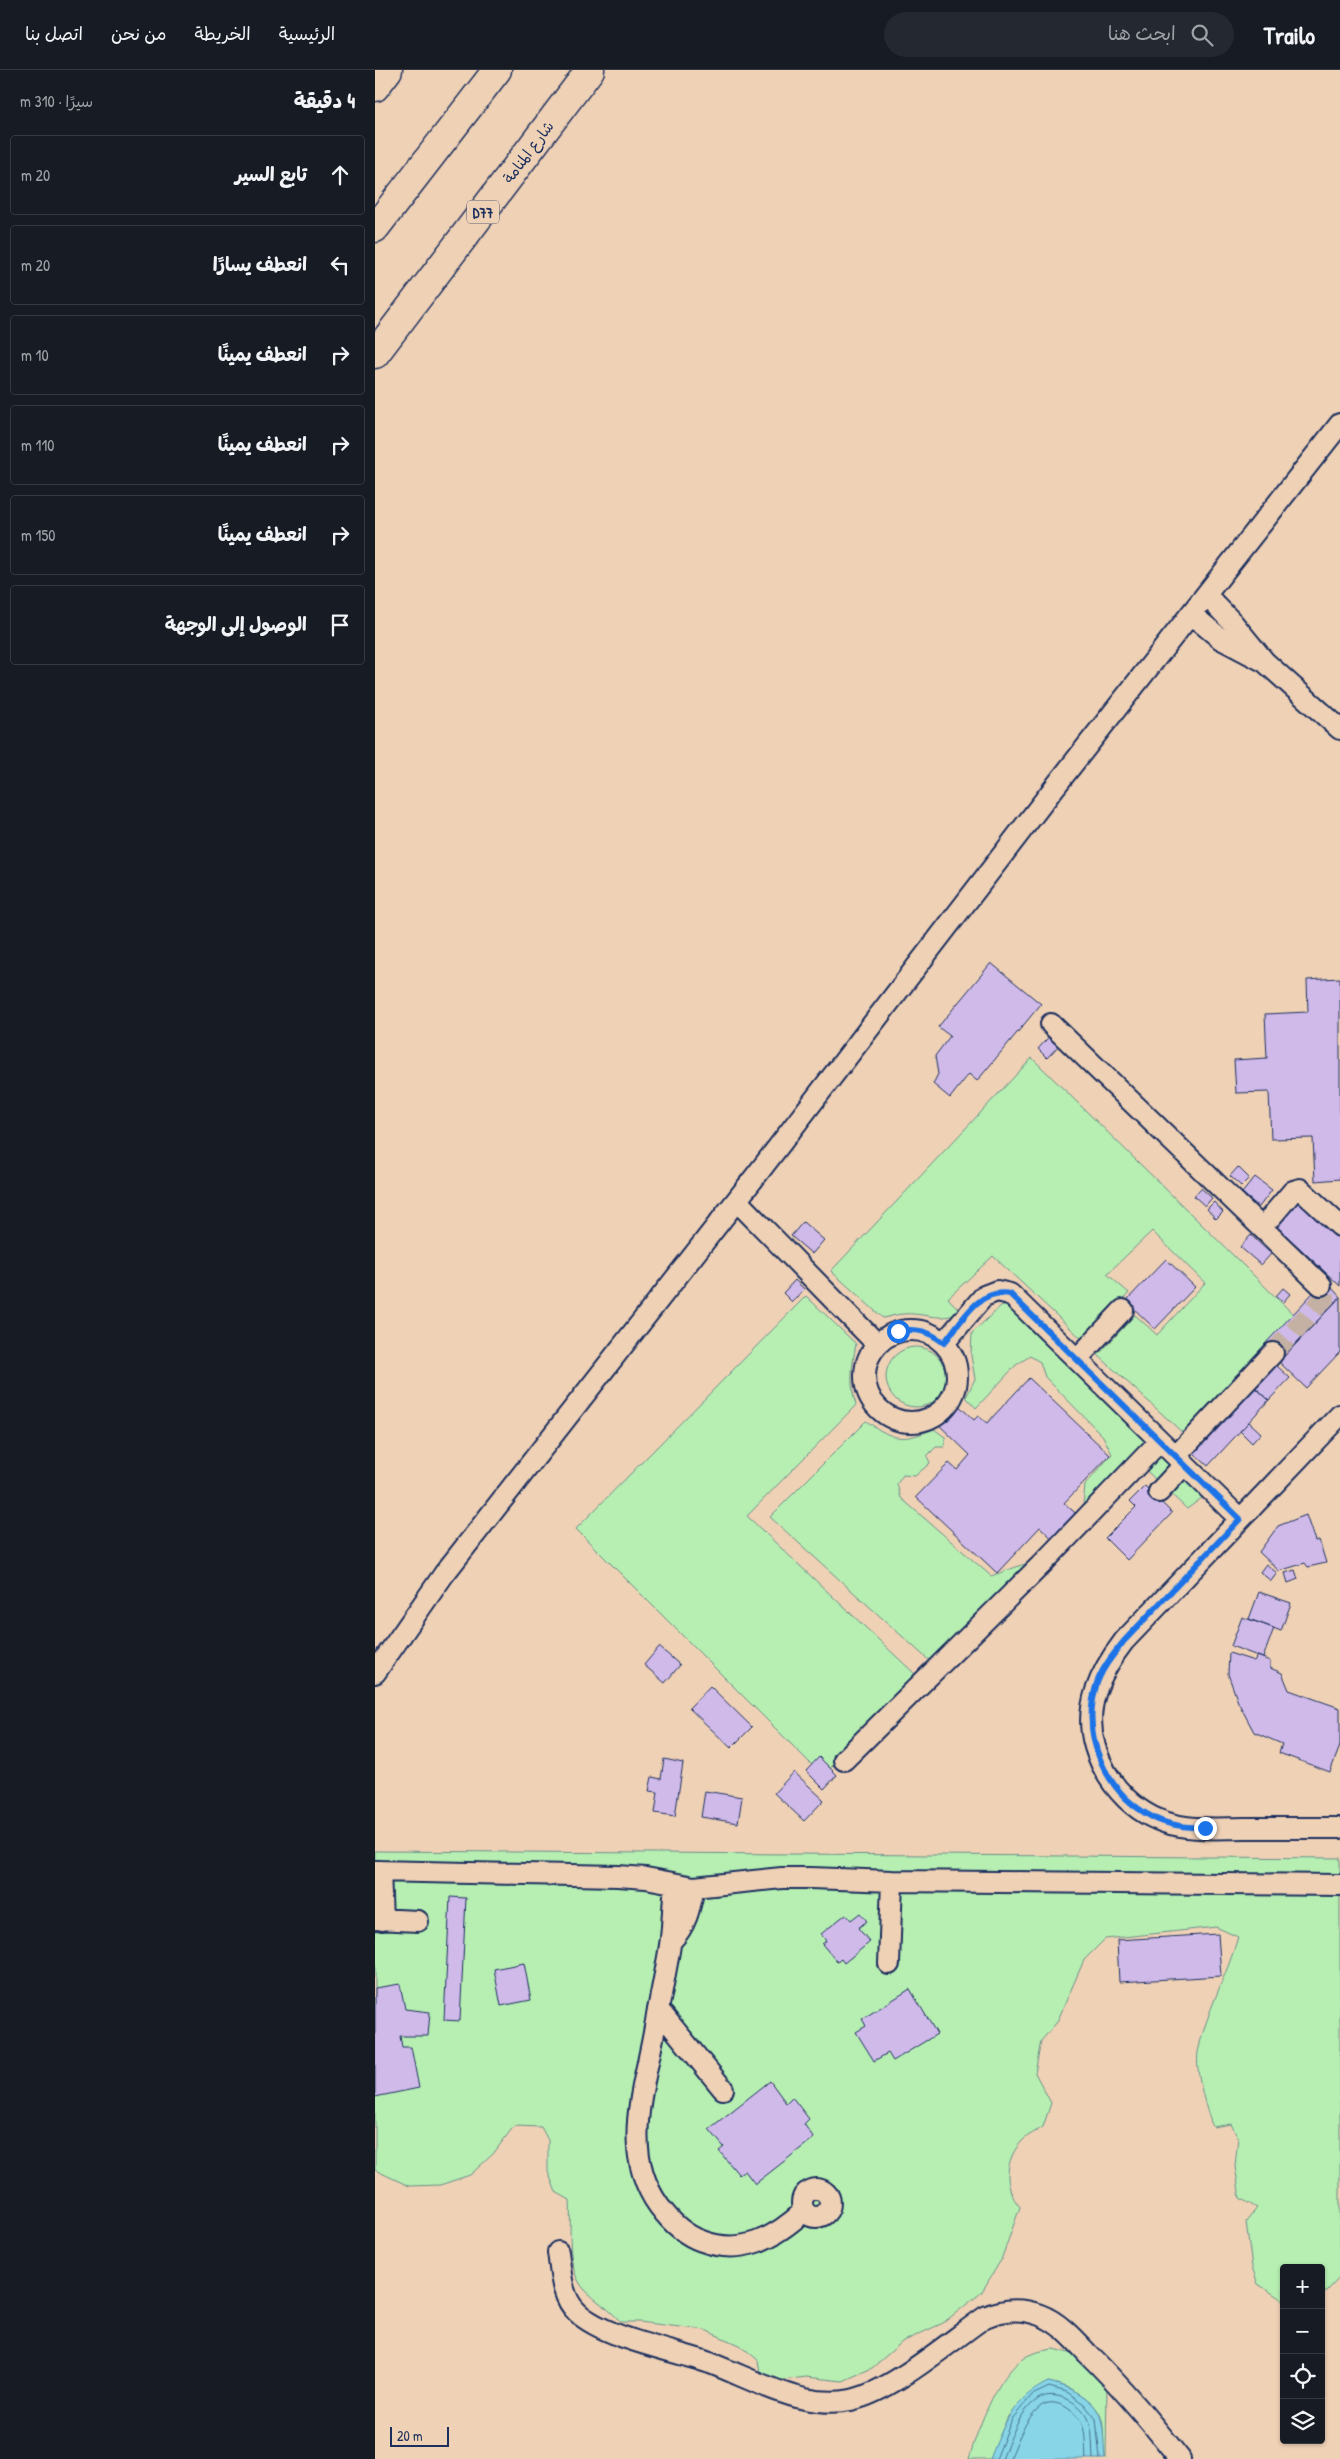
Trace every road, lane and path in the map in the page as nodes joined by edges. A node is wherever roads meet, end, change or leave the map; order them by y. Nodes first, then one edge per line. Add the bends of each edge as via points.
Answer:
1 (389, 70) edge
2 (497, 70) edge
3 (590, 70) edge
4 (375, 87) edge
5 (375, 228) edge
6 (375, 354) edge
7 (1340, 424) edge
8 (1206, 595) junction
9 (1191, 614) junction
10 (1265, 662) junction
11 (1340, 729) edge
12 (1051, 1024) dead end
13 (737, 1201) junction
14 (1271, 1217) dead end
15 (1340, 1226) edge
16 (1321, 1284) dead end
17 (1123, 1310) dead end
18 (944, 1343) junction
19 (877, 1344) junction
20 (1273, 1353) tunnel mouth
21 (1078, 1358) junction
22 (1340, 1415) edge
23 (1160, 1441) junction
24 (1180, 1460) junction
25 (1159, 1492) dead end
26 (1240, 1519) junction
27 (375, 1673) edge
28 (845, 1760) dead end
29 (1340, 1828) edge
30 (378, 1871) edge
31 (892, 1881) junction
32 (1340, 1885) edge
33 (685, 1886) junction
34 (378, 1919) edge
35 (418, 1921) dead end
36 (889, 1964) dead end
37 (658, 2009) junction
38 (723, 2089) dead end
39 (804, 2211) dead end
40 (558, 2252) dead end
41 (1180, 2459) edge

1 - 4 main road
2 - 5 main road
3 - 6 main road, شارع المنامة / D77
7 - 8 street
8 - 9 street
8 - 10 street
9 - 10 street via 1221,638
9 - 13 street
10 - 11 street
12 - 16 street
13 - 19 street
13 - 27 street via 444,1574
14 - 15 street via 1293,1191 1300,1188
17 - 21 street
18 - 19 street via 929,1333 910,1329 898,1331
18 - 19 street via 957,1366 955,1392 939,1412 915,1422 902,1422 890,1417 871,1400 865,1371
18 - 21 street via 984,1296 997,1291 1010,1294 1020,1302
20 - 24 street
21 - 23 street
22 - 26 street
23 - 24 street
23 - 28 street
24 - 25 street
24 - 26 street
26 - 29 street via 1107,1662 1096,1686 1092,1712 1093,1738 1100,1763 1114,1786 1132,1804 1155,1818 1179,1826
30 - 33 street via 618,1876
30 - 34 street
31 - 32 street
31 - 33 street via 782,1878
31 - 36 street
33 - 37 street via 687,1918 671,1941
34 - 35 street
37 - 38 street
37 - 39 street via 638,2112 637,2136 643,2174 665,2214 687,2234 714,2245 729,2247 758,2243 771,2237
40 - 41 street via 567,2298 575,2310 598,2327 709,2363 804,2399 827,2402 872,2394 985,2317 999,2311 1028,2311 1067,2332 1103,2368

